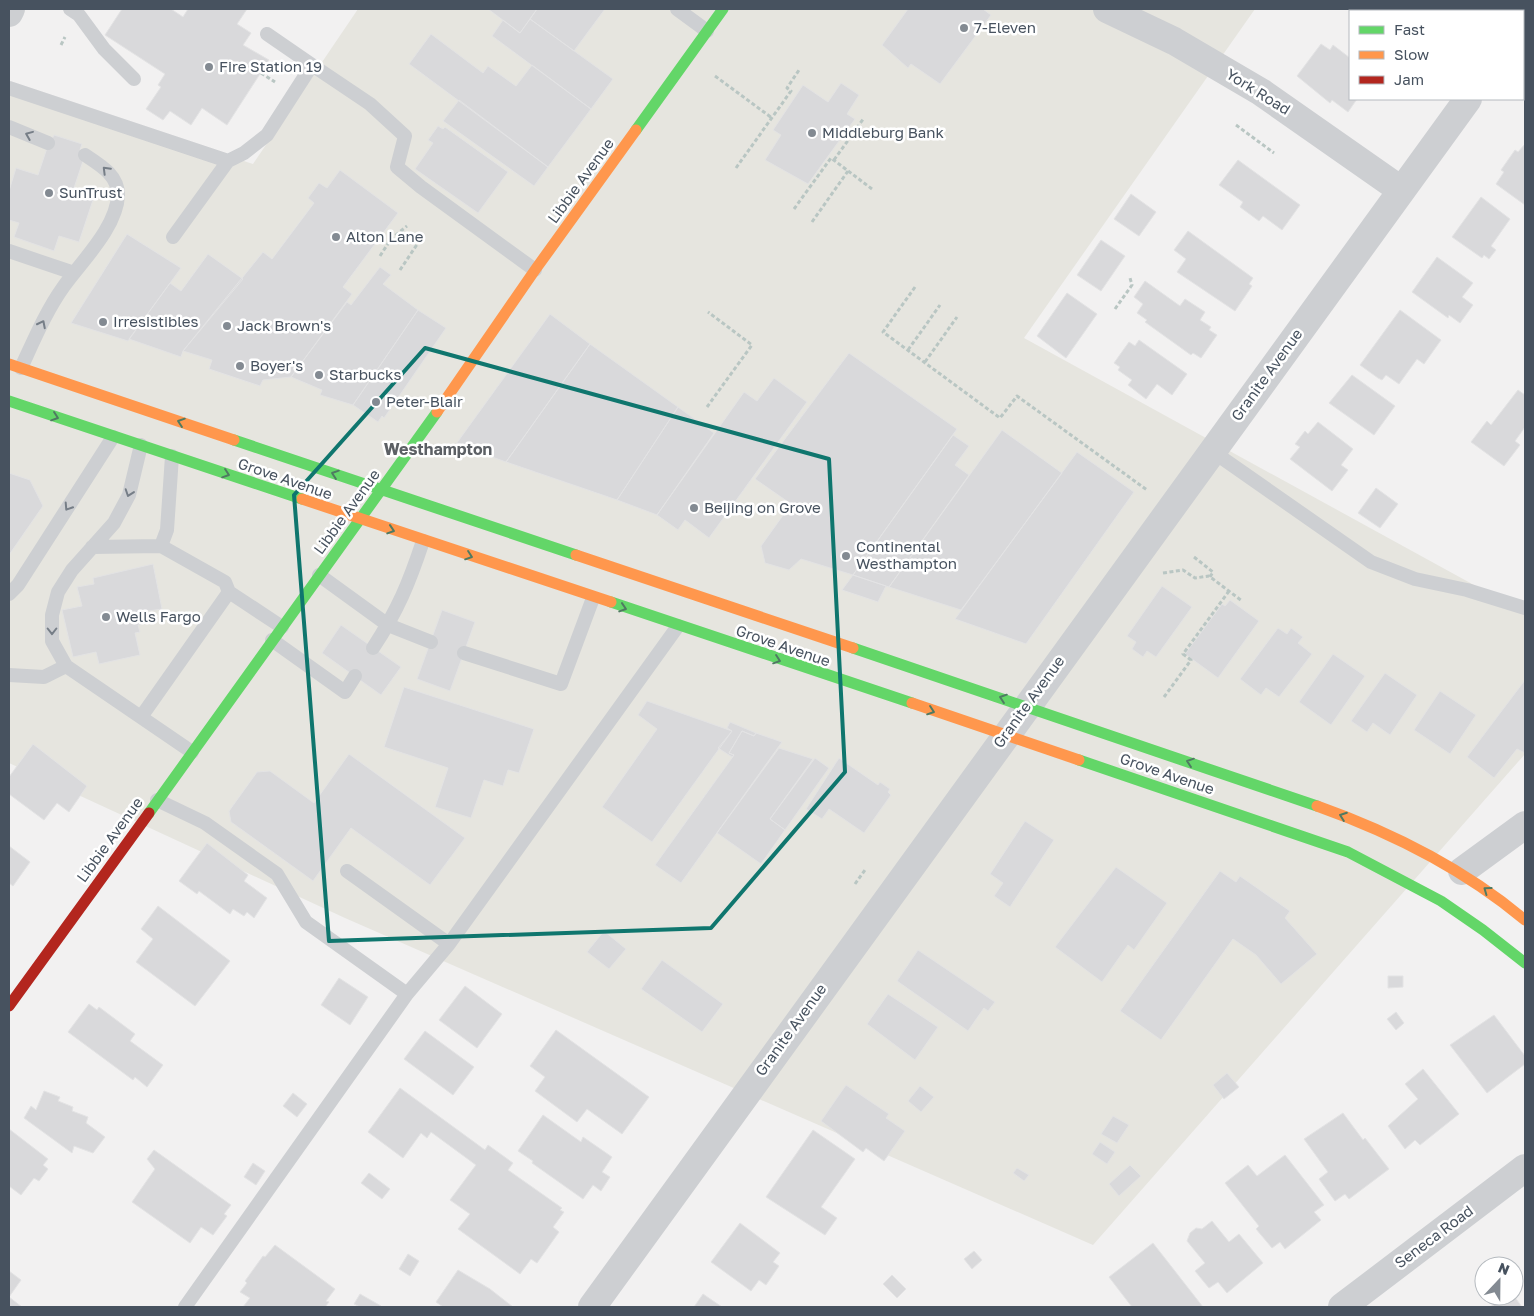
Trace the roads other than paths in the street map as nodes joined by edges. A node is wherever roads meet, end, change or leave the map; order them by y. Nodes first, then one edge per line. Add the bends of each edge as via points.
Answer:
1 (11, 9) edge
2 (70, 9) edge
3 (677, 9) edge
4 (723, 9) edge
5 (1107, 9) edge
6 (9, 13) edge
7 (707, 31) junction
8 (267, 34) dead end
9 (312, 65) junction
10 (134, 79) dead end
11 (9, 88) edge
12 (1467, 100) edge
13 (9, 127) edge
14 (48, 143) dead end
15 (85, 155) dead end
16 (228, 161) junction
17 (1401, 190) junction
18 (173, 237) dead end
19 (9, 251) edge
20 (535, 270) junction
21 (74, 273) junction
22 (15, 366) edge
23 (9, 401) edge
24 (113, 437) junction
25 (141, 445) junction
26 (1212, 450) junction
27 (172, 456) junction
28 (382, 489) junction
29 (360, 520) junction
30 (423, 541) junction
31 (92, 546) junction
32 (161, 546) junction
33 (319, 575) junction
34 (229, 592) junction
35 (9, 594) edge
36 (593, 598) junction
37 (1525, 608) edge
38 (388, 625) junction
39 (678, 626) junction
40 (282, 627) junction
41 (272, 640) junction
42 (431, 642) dead end
43 (374, 648) dead end
44 (464, 653) dead end
45 (66, 666) junction
46 (9, 675) edge
47 (355, 676) dead end
48 (1026, 706) junction
49 (141, 717) junction
50 (1005, 736) junction
51 (192, 752) junction
52 (157, 800) junction
53 (1525, 825) edge
54 (347, 871) dead end
55 (1462, 871) junction
56 (1525, 920) edge
57 (449, 944) junction
58 (1525, 963) edge
59 (407, 994) junction
60 (9, 1006) edge
61 (1525, 1168) edge
62 (185, 1307) edge
63 (592, 1307) edge
64 (1342, 1307) edge

1 - 6 street
2 - 10 lane via 79,15 104,49
3 - 7 lane
4 - 7 street, Libbie Avenue
5 - 17 street, York Road via 1174,41 1261,92
7 - 20 street, Libbie Avenue
8 - 9 lane
9 - 16 lane via 267,135
9 - 20 lane via 370,104 405,136 397,167
11 - 16 lane
12 - 17 street, Granite Avenue
14 -> 13 lane
21 -> 15 lane via 104,232 118,195 109,172
16 - 18 lane
17 - 26 street, Granite Avenue
19 - 21 lane
20 - 28 street, Libbie Avenue
22 -> 21 lane
28 -> 22 street, Grove Avenue
23 -> 24 street, Grove Avenue
24 - 25 street, Grove Avenue
24 -> 35 lane via 18,585
25 - 27 street, Grove Avenue
25 -> 31 lane via 129,496 114,523
26 - 37 lane via 1371,562 1414,579 1467,590
26 - 48 street, Granite Avenue
27 -> 29 street, Grove Avenue
27 - 32 lane via 167,530
28 - 29 street, Libbie Avenue
48 -> 28 street, Grove Avenue
29 -> 30 street, Grove Avenue
29 - 33 street, Libbie Avenue
30 -> 36 street, Grove Avenue
30 - 38 lane via 409,582
31 - 32 lane
31 -> 45 lane via 58,592 52,615 52,641
32 - 34 lane via 225,582
33 - 38 lane
33 - 40 street, Libbie Avenue
34 - 40 lane
34 - 49 lane
36 -> 39 street, Grove Avenue
36 - 44 lane via 561,684
38 - 42 lane
38 - 43 lane
39 -> 50 street, Grove Avenue
39 - 57 lane
40 - 41 street, Libbie Avenue
41 - 47 lane via 345,692
41 - 51 street, Libbie Avenue
45 - 46 lane via 44,677
45 - 49 lane
48 - 50 street, Granite Avenue
55 -> 48 street, Grove Avenue via 1404,840 1351,818
49 - 51 lane
50 - 58 street, Grove Avenue via 1348,852 1398,875 1448,904
50 - 63 street, Granite Avenue
51 - 52 street, Libbie Avenue
52 - 59 lane via 204,823 277,874 306,922
52 - 60 street, Libbie Avenue
53 - 55 street
54 - 57 lane
56 -> 55 street, Grove Avenue
57 - 59 lane
59 - 62 lane
61 - 64 street, Seneca Road

